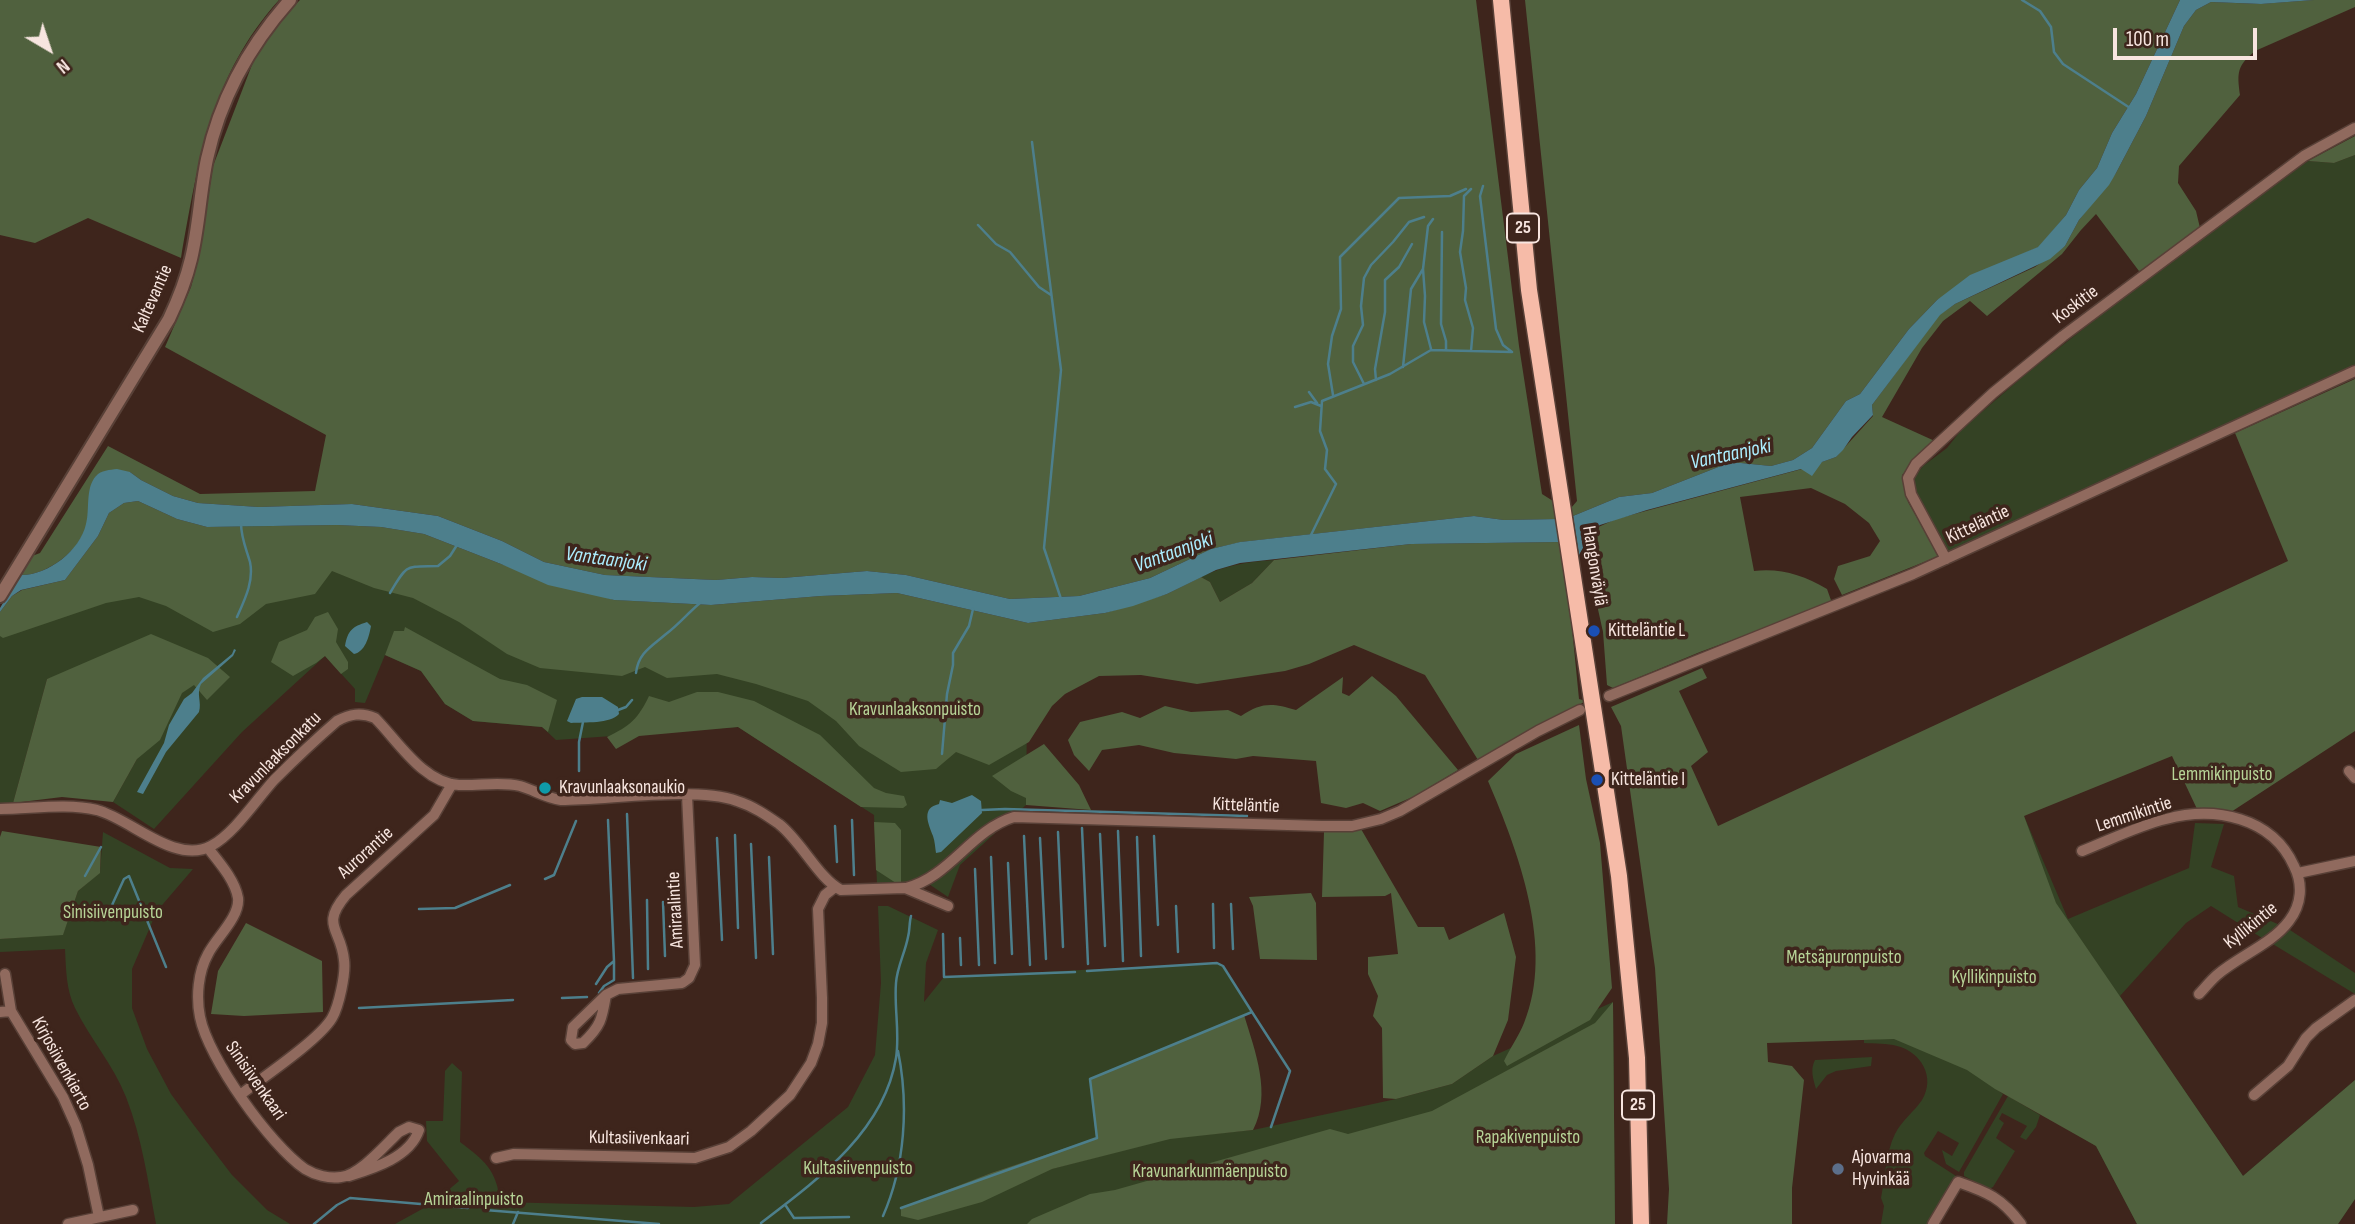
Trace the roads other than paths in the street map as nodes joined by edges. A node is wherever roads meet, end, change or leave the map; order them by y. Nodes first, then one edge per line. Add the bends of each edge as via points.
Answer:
1 (290, 0) edge
2 (1501, 0) edge
3 (2355, 128) edge
4 (2355, 371) edge
5 (1947, 559) junction
6 (0, 596) edge
7 (1609, 696) dead end
8 (1580, 710) dead end
9 (452, 784) junction
10 (687, 795) junction
11 (0, 809) edge
12 (208, 848) junction
13 (2082, 851) dead end
14 (2355, 861) edge
15 (2298, 873) junction
16 (835, 887) junction
17 (905, 888) junction
18 (948, 906) dead end
19 (5, 974) dead end
20 (2199, 994) dead end
21 (606, 995) junction
22 (2355, 1000) edge
23 (6, 1012) edge
24 (240, 1095) junction
25 (2254, 1095) dead end
26 (496, 1158) dead end
27 (349, 1176) junction
28 (133, 1210) dead end
29 (99, 1217) junction
30 (68, 1224) edge
31 (1641, 1224) edge
32 (1933, 1224) edge
33 (2021, 1224) edge

1 - 6 street, Kaltevantie via 249,55 217,123 191,259 169,319
2 - 31 highway, Hangonväylä / 25 via 1529,290 1614,835 1637,1058
3 - 5 street, Koskitie via 2304,156 2063,336 1916,464 1908,478 1911,494
4 - 5 street, Kitteläntie
5 - 7 street, Kitteläntie
8 - 17 street, Kitteläntie via 1400,811 1368,823 1332,826 1014,817 998,822 931,878
9 - 10 street, Kravunlaaksonkatu via 520,786 561,800
9 - 12 street, Kravunlaaksonkatu via 418,764 375,718 349,715 320,736
9 - 24 street, Aurorantie via 434,815 337,906 333,923 345,971 333,1016
10 - 16 street, Kravunlaaksonkatu via 722,797 754,807 787,830
10 - 21 street, Amiraalintie via 695,965 690,978 682,983 618,989
11 - 12 street via 76,807 98,811 163,844 194,851
12 - 24 street, Sinisiivenkaari via 231,881 238,901 206,957 200,979 200,1017 220,1068
13 - 15 street, Lemmikintie via 2169,818 2216,815 2252,822 2271,835
14 - 15 street
15 - 20 street, Kyllikintie via 2299,903 2289,921
16 - 17 street via 850,891
16 - 26 street, Kultasiivenkaari via 818,909 822,1010 818,1044 790,1095 751,1131 729,1147 695,1158 514,1154
17 - 18 street
19 - 23 street, Kirjosiivenkierto
21 - 21 street via 573,1027 570,1033 575,1044 583,1043 597,1029
22 - 25 street via 2316,1028 2288,1066
23 - 29 street, Kirjosiivenkierto via 70,1112 82,1142
24 - 27 street, Sinisiivenkaari via 278,1144 306,1169 322,1176
27 - 27 street, Sinisiivenkaari via 392,1159 415,1143 419,1130 409,1127 399,1132
28 - 29 street
29 - 30 street
32 - 33 street via 1958,1182 1997,1198

